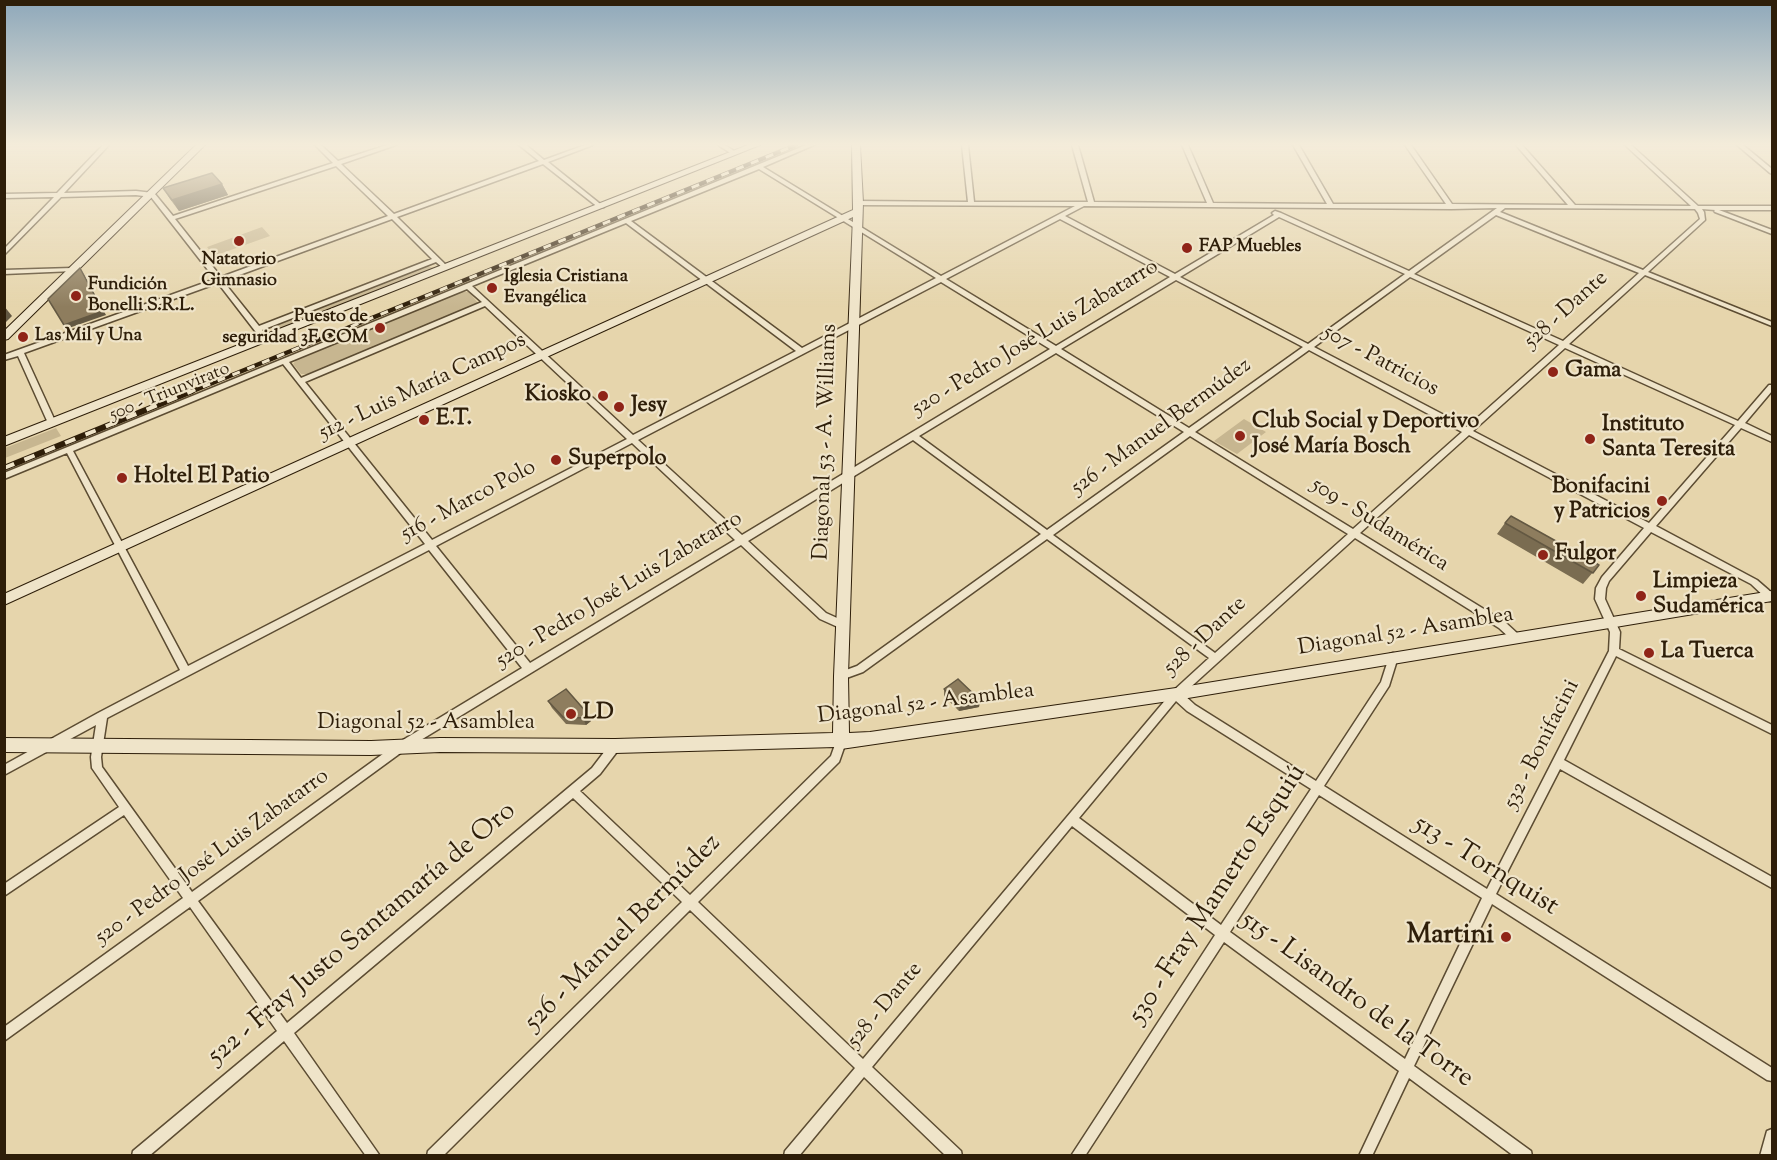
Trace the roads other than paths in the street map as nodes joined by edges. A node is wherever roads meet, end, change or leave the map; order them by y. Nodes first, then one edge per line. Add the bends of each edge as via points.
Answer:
1 (55, 199) edge
2 (144, 199) edge
3 (158, 199) edge
4 (231, 199) edge
5 (374, 199) edge
6 (442, 199) edge
7 (591, 199) edge
8 (620, 199) edge
9 (683, 199) edge
10 (810, 199) edge
11 (857, 199) edge
12 (971, 199) edge
13 (1090, 199) edge
14 (1208, 199) edge
15 (1327, 199) edge
16 (1446, 199) edge
17 (1566, 199) edge
18 (1686, 199) edge
19 (971, 204) junction
20 (1210, 204) junction
21 (1082, 205) junction
22 (1092, 205) junction
23 (1259, 205) junction
24 (1331, 206) junction
25 (601, 207) junction
26 (1451, 207) junction
27 (857, 208) junction
28 (1574, 208) junction
29 (1696, 208) junction
30 (1709, 208) junction
31 (1773, 208) edge
32 (1500, 210) junction
33 (1279, 214) junction
34 (1060, 216) junction
35 (393, 217) junction
36 (173, 218) junction
37 (841, 219) junction
38 (628, 222) junction
39 (857, 227) junction
40 (1773, 232) edge
41 (4, 253) edge
42 (441, 263) junction
43 (72, 270) junction
44 (4, 272) edge
45 (1643, 272) junction
46 (1409, 274) junction
47 (1176, 277) junction
48 (942, 278) junction
49 (221, 280) junction
50 (706, 281) junction
51 (469, 287) junction
52 (486, 303) junction
53 (1773, 324) edge
54 (853, 325) junction
55 (258, 329) junction
56 (4, 337) edge
57 (265, 338) junction
58 (1562, 344) junction
59 (1309, 347) junction
60 (1057, 349) junction
61 (801, 351) junction
62 (20, 353) junction
63 (544, 356) junction
64 (4, 358) edge
65 (285, 362) junction
66 (300, 381) junction
67 (1773, 387) edge
68 (52, 423) junction
69 (1740, 424) junction
70 (1466, 430) junction
71 (1191, 433) junction
72 (912, 436) junction
73 (633, 439) junction
74 (1773, 439) edge
75 (4, 442) edge
76 (351, 444) junction
77 (69, 450) junction
78 (4, 476) edge
79 (848, 477) junction
80 (1651, 527) junction
81 (1352, 532) junction
82 (1045, 535) junction
83 (741, 541) junction
84 (432, 544) junction
85 (121, 548) junction
86 (1771, 597) edge
87 (4, 600) edge
88 (1610, 621) junction
89 (843, 625) junction
90 (1515, 637) junction
91 (1614, 651) junction
92 (1214, 657) junction
93 (1393, 657) junction
94 (529, 669) junction
95 (186, 672) junction
96 (841, 676) junction
97 (1176, 694) junction
98 (102, 716) junction
99 (1773, 730) edge
100 (841, 742) junction
101 (98, 744) junction
102 (4, 745) edge
103 (49, 745) junction
104 (402, 746) junction
105 (615, 746) junction
106 (1559, 763) junction
107 (4, 771) edge
108 (1317, 788) junction
109 (573, 791) junction
110 (126, 808) junction
111 (1071, 819) junction
112 (1773, 883) edge
113 (4, 891) edge
114 (1489, 897) junction
115 (190, 899) junction
116 (690, 903) junction
117 (1223, 934) junction
118 (285, 1031) junction
119 (4, 1035) edge
120 (862, 1067) junction
121 (1406, 1068) junction
122 (1773, 1076) edge
123 (1773, 1136) edge
124 (138, 1155) edge
125 (374, 1155) edge
126 (433, 1155) edge
127 (790, 1155) edge
128 (956, 1155) edge
129 (1077, 1155) edge
130 (1365, 1155) edge
131 (1526, 1155) edge
132 (1767, 1155) edge

1 - 41 street
2 - 43 street
3 - 36 street
4 - 36 street
5 - 35 street
6 - 35 street
7 - 25 street
8 - 25 street
9 - 38 street, 500 - Triunvirato
10 - 37 street, 509 - Sudamérica
11 - 27 street, Diagonal 53 - A. Williams
12 - 19 street
13 - 22 street
14 - 20 street
15 - 24 street
16 - 26 street
17 - 28 street
18 - 29 street
19 - 21 street
19 - 27 street
20 - 22 street
20 - 23 street
21 - 22 street
21 - 34 street, 516 - Marco Polo
23 - 24 street
23 - 33 street
24 - 26 street
25 - 42 street
26 - 32 street
27 - 37 street, 512 - Luis María Campos
27 - 39 street, Diagonal 53 - A. Williams
28 - 29 street
28 - 32 street
29 - 30 street
29 - 45 street, 528 - Dante via 1703,219
30 - 31 street
30 - 40 street
32 - 45 street
32 - 46 street, 526 - Manuel Bermúdez
33 - 46 street
33 - 47 street, 520 - Pedro José Luis Zabatarro
34 - 47 street, 507 - Patricios
34 - 48 street, 516 - Marco Polo
35 - 42 street
35 - 49 street
36 - 49 street
37 - 39 street, 509 - Sudamérica
37 - 50 street, 512 - Luis María Campos
38 - 50 street
38 - 51 street, 500 - Triunvirato
39 - 48 street, 509 - Sudamérica
39 - 54 street, Diagonal 53 - A. Williams
42 - 55 street
42 - 57 street
43 - 44 street
43 - 56 street
45 - 53 street
45 - 58 street, 528 - Dante
46 - 58 street
46 - 59 street, 526 - Manuel Bermúdez
47 - 59 street, 507 - Patricios
47 - 60 street, 520 - Pedro José Luis Zabatarro
48 - 54 street, 516 - Marco Polo
48 - 60 street, 509 - Sudamérica
49 - 55 street
49 - 62 street
50 - 61 street
50 - 63 street, 512 - Luis María Campos
51 - 52 street
51 - 65 street, 500 - Triunvirato
52 - 63 street
52 - 66 street
54 - 61 street, 516 - Marco Polo
54 - 79 street, Diagonal 53 - A. Williams
55 - 57 street
57 - 68 street
58 - 69 street
58 - 70 street, 528 - Dante
59 - 70 street, 507 - Patricios
59 - 71 street, 526 - Manuel Bermúdez
60 - 71 street, 509 - Sudamérica
60 - 72 street, 520 - Pedro José Luis Zabatarro
61 - 73 street, 516 - Marco Polo
62 - 64 street
62 - 68 street
63 - 73 street
63 - 76 street, 512 - Luis María Campos
65 - 66 street
65 - 77 street, 500 - Triunvirato
66 - 76 street
67 - 69 street
68 - 75 street
69 - 74 street
69 - 80 street
70 - 80 street, 507 - Patricios
70 - 81 street, 528 - Dante
71 - 81 street, 509 - Sudamérica
71 - 82 street, 526 - Manuel Bermúdez
72 - 79 street, 520 - Pedro José Luis Zabatarro
72 - 82 street
73 - 83 street
73 - 84 street, 516 - Marco Polo
76 - 84 street
76 - 85 street, 512 - Luis María Campos
77 - 78 street, 500 - Triunvirato
77 - 85 street
79 - 83 street, 520 - Pedro José Luis Zabatarro
79 - 89 street, Diagonal 53 - A. Williams
80 - 86 street, 507 - Patricios via 1754,582
80 - 88 street via 1601,588 1600,599
81 - 90 street, 509 - Sudamérica via 1502,625
81 - 92 street, 528 - Dante
82 - 92 street
82 - 96 street, 526 - Manuel Bermúdez via 860,669
83 - 89 street via 823,616
83 - 94 street, 520 - Pedro José Luis Zabatarro
84 - 94 street
84 - 95 street, 516 - Marco Polo
85 - 87 street, 512 - Luis María Campos
85 - 95 street
86 - 88 street, Diagonal 52 - Asamblea
88 - 90 street, Diagonal 52 - Asamblea
88 - 91 street via 1615,632
89 - 96 street, Diagonal 53 - A. Williams
90 - 93 street, Diagonal 52 - Asamblea
91 - 99 street
91 - 106 street, 532 - Bonifacini
92 - 97 street, 528 - Dante
93 - 97 street, Diagonal 52 - Asamblea
93 - 108 street, 530 - Fray Mamerto Esquiú via 1386,683
94 - 104 street, 520 - Pedro José Luis Zabatarro
95 - 98 street, 516 - Marco Polo
96 - 100 street, Diagonal 53 - A. Williams
97 - 100 street, Diagonal 52 - Asamblea
97 - 108 street, 513 - Tornquist via 1191,708
97 - 111 street, 528 - Dante
98 - 101 street
98 - 103 street, 516 - Marco Polo
100 - 105 street, Diagonal 52 - Asamblea
100 - 116 street, 526 - Manuel Bermúdez via 835,759
101 - 103 street, Diagonal 52 - Asamblea
101 - 104 street, Diagonal 52 - Asamblea
101 - 110 street via 97,768
102 - 103 street, Diagonal 52 - Asamblea
103 - 107 street, 516 - Marco Polo
104 - 105 street, Diagonal 52 - Asamblea
104 - 115 street, 520 - Pedro José Luis Zabatarro
105 - 109 street, 522 - Fray Justo Santamaría de Oro via 596,771
106 - 112 street
106 - 114 street, 532 - Bonifacini
108 - 114 street, 513 - Tornquist
108 - 117 street, 530 - Fray Mamerto Esquiú
109 - 116 street
109 - 118 street, 522 - Fray Justo Santamaría de Oro
110 - 113 street
110 - 115 street
111 - 117 street, 515 - Lisandro de la Torre
111 - 120 street, 528 - Dante
114 - 121 street, 532 - Bonifacini
114 - 122 street, 513 - Tornquist
115 - 118 street
115 - 119 street, 520 - Pedro José Luis Zabatarro
116 - 120 street
116 - 126 street, 526 - Manuel Bermúdez
117 - 121 street, 515 - Lisandro de la Torre
117 - 129 street, 530 - Fray Mamerto Esquiú
118 - 124 street, 522 - Fray Justo Santamaría de Oro
118 - 125 street
120 - 127 street, 528 - Dante
120 - 128 street
121 - 130 street, 532 - Bonifacini
121 - 131 street, 515 - Lisandro de la Torre
123 - 132 street

